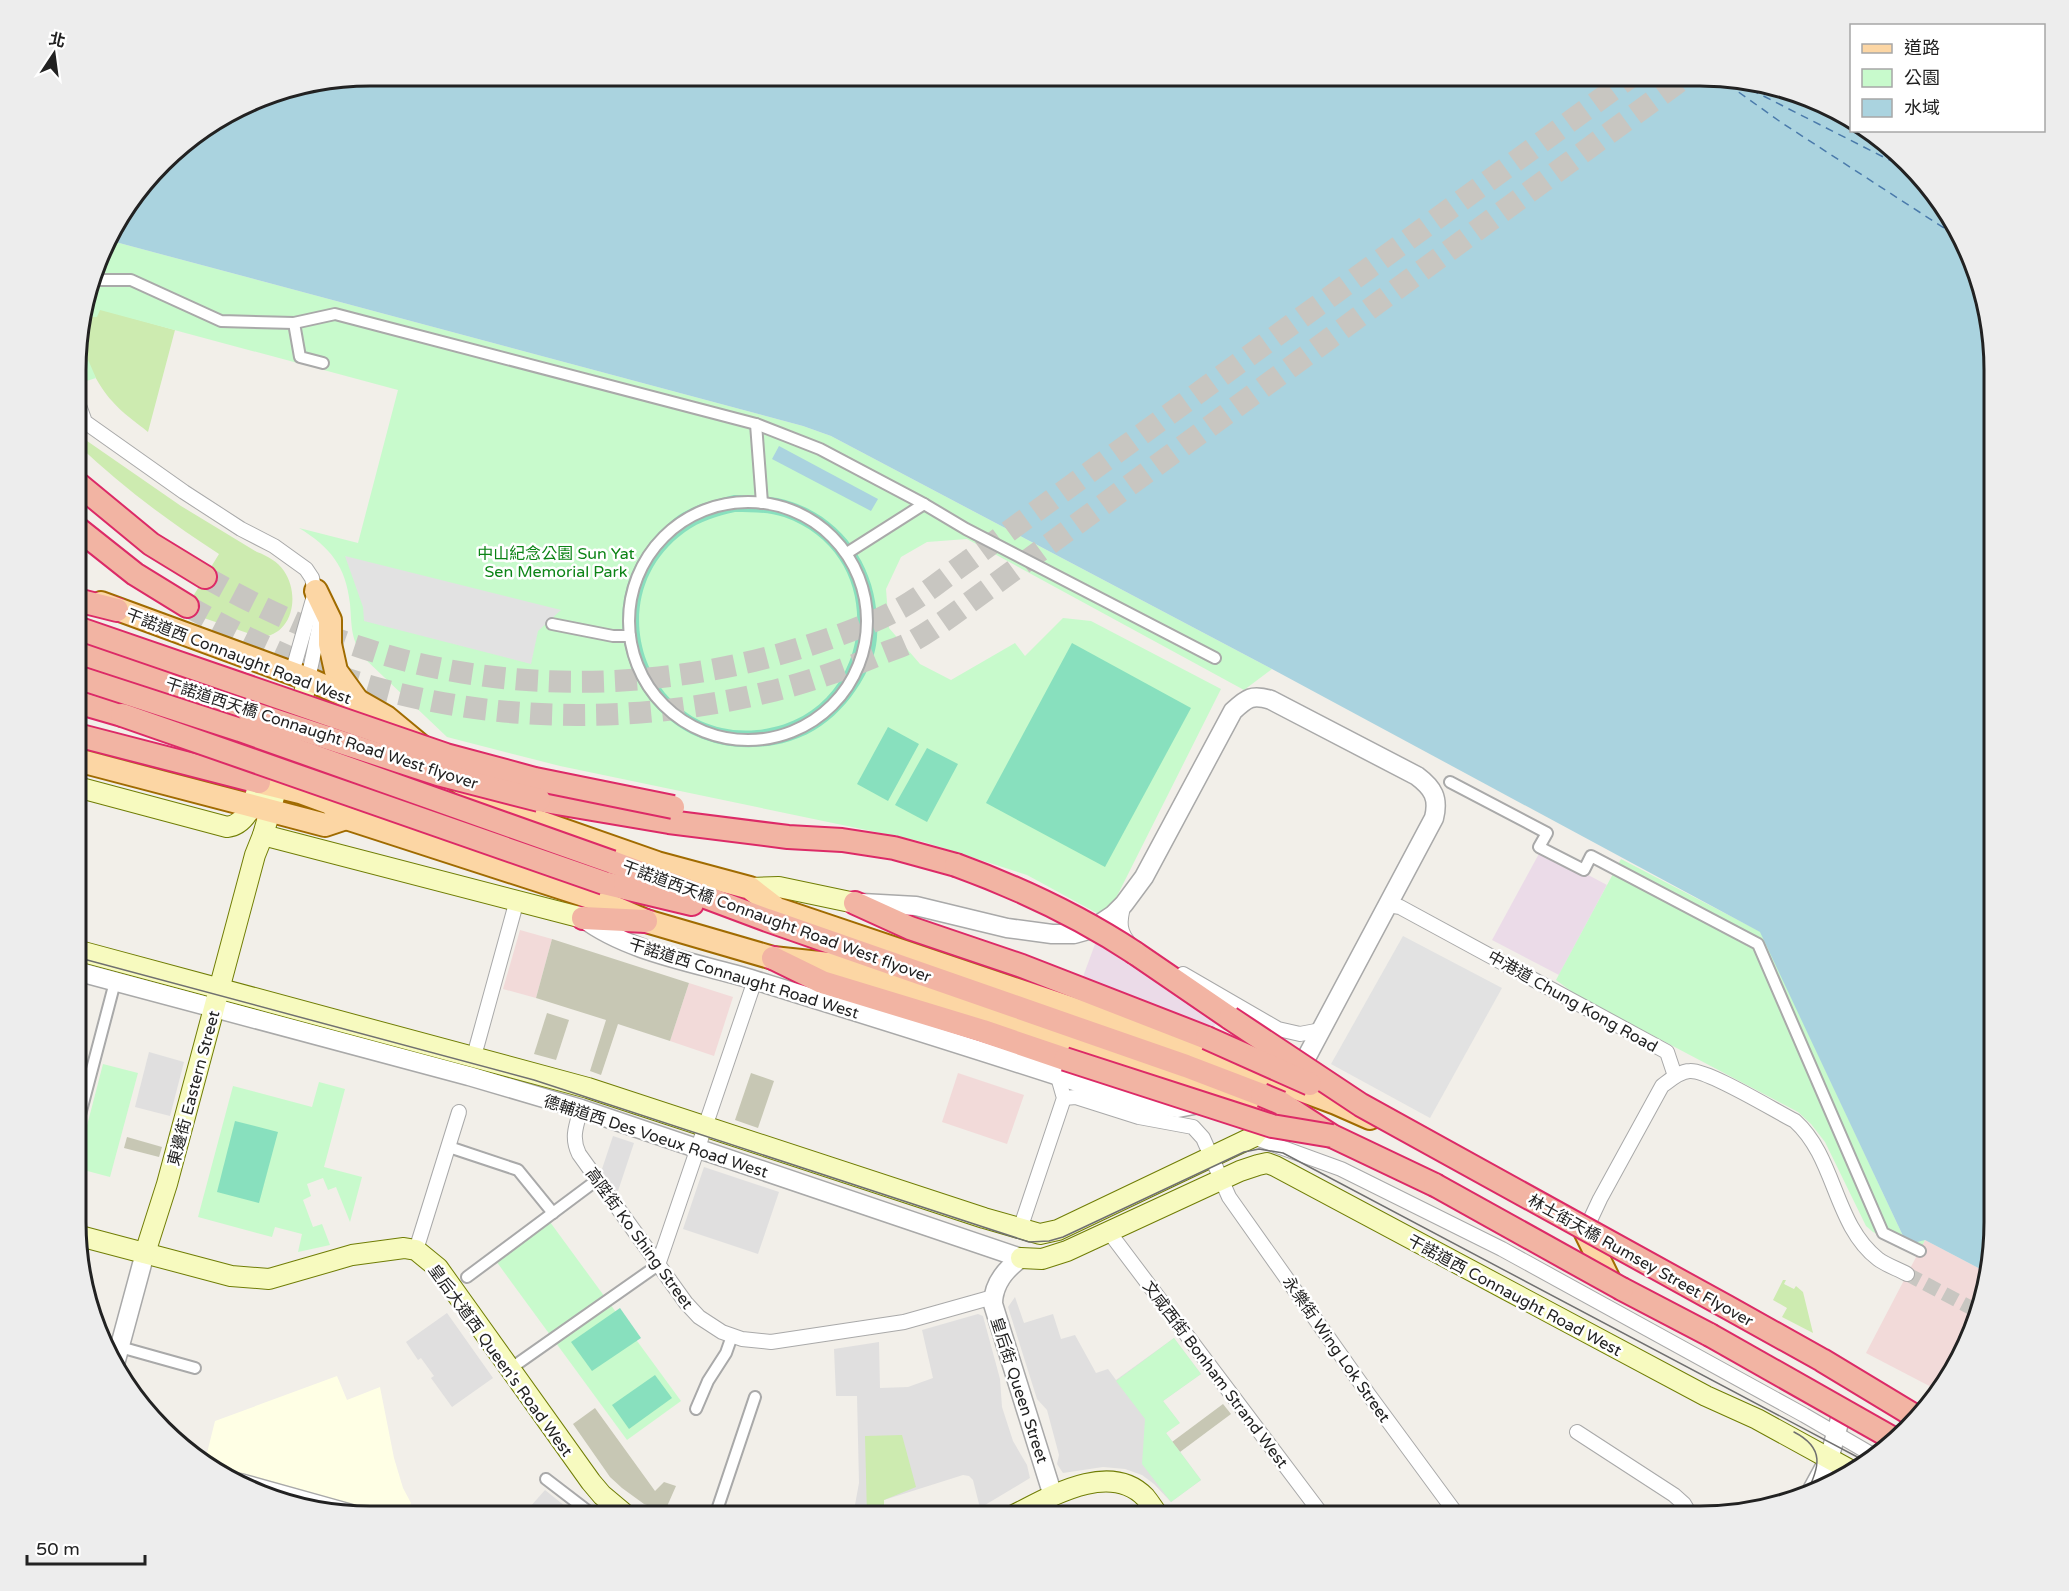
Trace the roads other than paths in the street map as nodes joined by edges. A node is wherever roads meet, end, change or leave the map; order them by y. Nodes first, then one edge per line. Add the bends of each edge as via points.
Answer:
1 (100, 280) edge
2 (294, 323) junction
3 (323, 363) dead end
4 (86, 423) edge
5 (756, 424) junction
6 (86, 490) edge
7 (762, 503) junction
8 (924, 504) junction
9 (86, 535) edge
10 (847, 553) junction
11 (205, 577) tunnel mouth
12 (316, 591) junction
13 (86, 597) edge
14 (86, 602) edge
15 (187, 606) tunnel mouth
16 (117, 610) junction
17 (552, 624) dead end
18 (86, 631) edge
19 (630, 636) junction
20 (86, 655) edge
21 (1215, 658) dead end
22 (300, 676) junction
23 (86, 680) edge
24 (358, 701) junction
25 (86, 705) edge
26 (86, 737) edge
27 (86, 762) edge
28 (1450, 782) dead end
29 (268, 784) junction
30 (86, 789) edge
31 (260, 808) junction
32 (345, 818) junction
33 (263, 836) junction
34 (842, 840) junction
35 (750, 888) junction
36 (516, 900) junction
37 (855, 903) junction
38 (1124, 904) junction
39 (1388, 905) junction
40 (583, 918) junction
41 (766, 920) junction
42 (646, 921) junction
43 (86, 953) edge
44 (773, 958) junction
45 (86, 974) edge
46 (754, 980) junction
47 (116, 982) junction
48 (219, 988) junction
49 (214, 1008) junction
50 (1257, 1015) junction
51 (1321, 1030) junction
52 (474, 1056) junction
53 (1675, 1076) junction
54 (1058, 1077) junction
55 (1291, 1087) junction
56 (86, 1093) edge
57 (1224, 1094) junction
58 (1064, 1098) junction
59 (1361, 1105) junction
60 (581, 1109) junction
61 (459, 1112) dead end
62 (1272, 1116) junction
63 (705, 1126) junction
64 (1332, 1136) junction
65 (1253, 1137) junction
66 (448, 1147) junction
67 (698, 1150) junction
68 (1212, 1157) junction
69 (597, 1180) junction
70 (1222, 1180) junction
71 (553, 1213) junction
72 (1020, 1229) junction
73 (1585, 1231) junction
74 (1109, 1232) junction
75 (86, 1238) edge
76 (416, 1250) junction
77 (1920, 1251) dead end
78 (145, 1253) junction
79 (1022, 1258) junction
80 (658, 1264) junction
81 (1907, 1274) tunnel mouth
82 (468, 1277) dead end
83 (1609, 1280) junction
84 (993, 1297) junction
85 (732, 1336) junction
86 (116, 1348) edge
87 (119, 1354) edge
88 (195, 1368) dead end
89 (510, 1369) junction
90 (755, 1397) dead end
91 (1844, 1408) junction
92 (696, 1409) dead end
93 (1910, 1412) edge
94 (1910, 1412) edge
95 (1576, 1432) dead end
96 (1835, 1433) junction
97 (1886, 1436) edge
98 (1886, 1436) edge
99 (1866, 1451) edge
100 (1829, 1459) junction
101 (1843, 1466) edge
102 (546, 1479) dead end
103 (1818, 1479) edge
104 (1053, 1496) junction
105 (581, 1506) edge
106 (614, 1506) edge
107 (718, 1506) edge
108 (1032, 1506) edge
109 (1152, 1506) edge
110 (1315, 1506) edge
111 (1451, 1506) edge
112 (1685, 1506) edge

1 - 2 street via 131,280 221,321
2 - 3 street via 300,357
2 - 5 street via 335,314
4 - 12 street via 184,492 306,568
5 - 7 street
5 - 8 street via 820,449
6 - 11 highway via 152,544
7 - 10 street via 787,508 810,519
7 - 19 street via 733,503 705,510 680,523 658,542 633,589
8 - 10 street
8 - 21 street
9 - 15 highway via 135,574
10 - 19 street via 866,602 868,628 863,655 853,679 836,703 813,721 786,734 758,740 732,739 707,733 684,721 647,684
12 - 22 street via 321,619
12 - 24 main road via 330,620 336,671
13 - 16 main road, 干諾道西 Connaught Road West
14 - 16 highway
16 - 22 main road, 干諾道西 Connaught Road West
17 - 19 street
18 - 34 highway, bridge via 396,739 487,766 581,790
20 - 34 highway, 干諾道西天橋 Connaught Road West flyover, bridge via 438,774 494,789 669,822
22 - 24 main road, 干諾道西 Connaught Road West
22 - 29 main road, 東邊街 Eastern Street
23 - 41 highway, 干諾道西天橋 Connaught Road West flyover, bridge via 545,837
24 - 35 main road, 干諾道西 Connaught Road West via 395,724 466,788 497,807 657,863
25 - 41 highway, bridge via 612,885
26 - 29 highway
27 - 31 main road, 干諾道西 Connaught Road West
28 - 77 street via 1547,833 1539,847 1584,870 1591,856 1758,944 1883,1233
29 - 31 main road, 東邊街 Eastern Street
29 - 32 main road, 干諾道西 Connaught Road West via 330,803
30 - 31 main road via 226,826 235,825
31 - 32 main road, 干諾道西 Connaught Road West via 325,825
31 - 33 main road, 東邊街 Eastern Street
32 - 42 main road, 干諾道西 Connaught Road West via 590,897
33 - 36 main road, 干諾道西 Connaught Road West
33 - 48 main road, 東邊街 Eastern Street
34 - 59 highway, 干諾道西天橋 Connaught Road West flyover, bridge via 894,848 956,865 1041,899 1100,930
35 - 37 main road, 干諾道西 Connaught Road West via 779,887
35 - 55 main road, 干諾道西 Connaught Road West via 777,909 1192,1049
36 - 40 main road, 干諾道西 Connaught Road West
36 - 52 street
37 - 38 street via 916,906 1007,928 1052,934 1092,929
37 - 59 highway, bridge via 910,928 1070,984 1207,1038
38 - 39 street via 1144,877 1233,711 1245,699 1259,696 1418,777 1436,797 1434,818
38 - 50 street via 1120,928 1131,945
39 - 51 street
39 - 53 street, 中港道 Chung Kong Road via 1400,907 1668,1052
40 - 42 highway
40 - 46 street, 干諾道西 Connaught Road West via 635,945
41 - 64 highway, 干諾道西天橋 Connaught Road West flyover, bridge via 1262,1095
42 - 44 main road, 干諾道西 Connaught Road West
43 - 48 main road, 德輔道西 Des Voeux Road West
44 - 57 main road, 干諾道西 Connaught Road West via 829,964
44 - 64 highway, bridge via 822,982 983,1030 1272,1126
45 - 47 street, 德輔道西 Des Voeux Road West
46 - 54 street, 干諾道西 Connaught Road West
46 - 63 street
47 - 49 street, 德輔道西 Des Voeux Road West
47 - 56 street
48 - 49 main road, 東邊街 Eastern Street
48 - 52 main road, 德輔道西 Des Voeux Road West
49 - 60 street, 德輔道西 Des Voeux Road West
49 - 78 main road, 東邊街 Eastern Street
50 - 51 street via 1278,1029 1300,1034
50 - 55 street via 1274,1041
51 - 55 street
52 - 63 main road, 德輔道西 Des Voeux Road West
53 - 73 street via 1657,1094
53 - 81 street via 1689,1070 1706,1074 1795,1121 1812,1139 1864,1245 1879,1260
54 - 57 street, 干諾道西 Connaught Road West via 1164,1108 1191,1106
54 - 58 street
55 - 62 main road
55 - 73 main road, 干諾道西 Connaught Road West via 1386,1126
57 - 62 main road, 干諾道西 Connaught Road West
58 - 68 street via 1193,1127
58 - 72 street
59 - 93 highway, 林士街天橋 Rumsey Street Flyover, bridge
60 - 67 street, 德輔道西 Des Voeux Road West
60 - 69 street, 高陞街 Ko Shing Street via 574,1143
61 - 66 street
62 - 65 main road
62 - 83 main road, 干諾道西 Connaught Road West via 1579,1261
63 - 67 street
63 - 72 main road, 德輔道西 Des Voeux Road West
64 - 97 highway, 林士街天橋 Rumsey Street Flyover, bridge via 1435,1185
65 - 68 main road
65 - 96 street, 干諾道西 Connaught Road West via 1341,1169 1502,1249
66 - 71 street via 518,1170
66 - 76 street
67 - 79 street, 德輔道西 Des Voeux Road West
67 - 80 street
68 - 70 street
68 - 72 main road, 德輔道西 Des Voeux Road West via 1058,1230 1040,1234
69 - 71 street
69 - 80 street, 高陞街 Ko Shing Street
70 - 74 main road, 德輔道西 Des Voeux Road West
70 - 100 main road, 干諾道西 Connaught Road West via 1258,1165 1275,1166
70 - 111 street, 永樂街 Wing Lok Street via 1229,1197
71 - 82 street
73 - 83 main road
73 - 94 main road, 干諾道西 Connaught Road West via 1729,1306
74 - 79 main road, 德輔道西 Des Voeux Road West via 1053,1257
74 - 110 street, 文咸西街 Bonham Strand West
75 - 78 main road, 皇后大道西 Queen's Road West
76 - 78 main road, 皇后大道西 Queen's Road West via 352,1255 269,1279 231,1276
76 - 89 main road, 皇后大道西 Queen's Road West via 438,1268
78 - 86 street, 東邊街 Eastern Street
79 - 84 street, 皇后街 Queen Street via 1001,1277
80 - 85 street, 高陞街 Ko Shing Street via 699,1317
80 - 89 street
83 - 91 main road, 干諾道西 Connaught Road West
84 - 85 street, 高陞街 Ko Shing Street via 919,1319 815,1336 771,1342
84 - 104 street, 皇后街 Queen Street via 994,1312
85 - 92 street
87 - 88 street
89 - 106 main road, 皇后大道西 Queen's Road West via 591,1482
90 - 107 street
91 - 96 street
91 - 98 main road, 干諾道西 Connaught Road West
95 - 112 street
96 - 99 street, 干諾道西 Connaught Road West
96 - 100 street
100 - 101 main road, 干諾道西 Connaught Road West
100 - 103 street
102 - 105 street
104 - 108 main road
104 - 109 main road via 1104,1480 1128,1485

